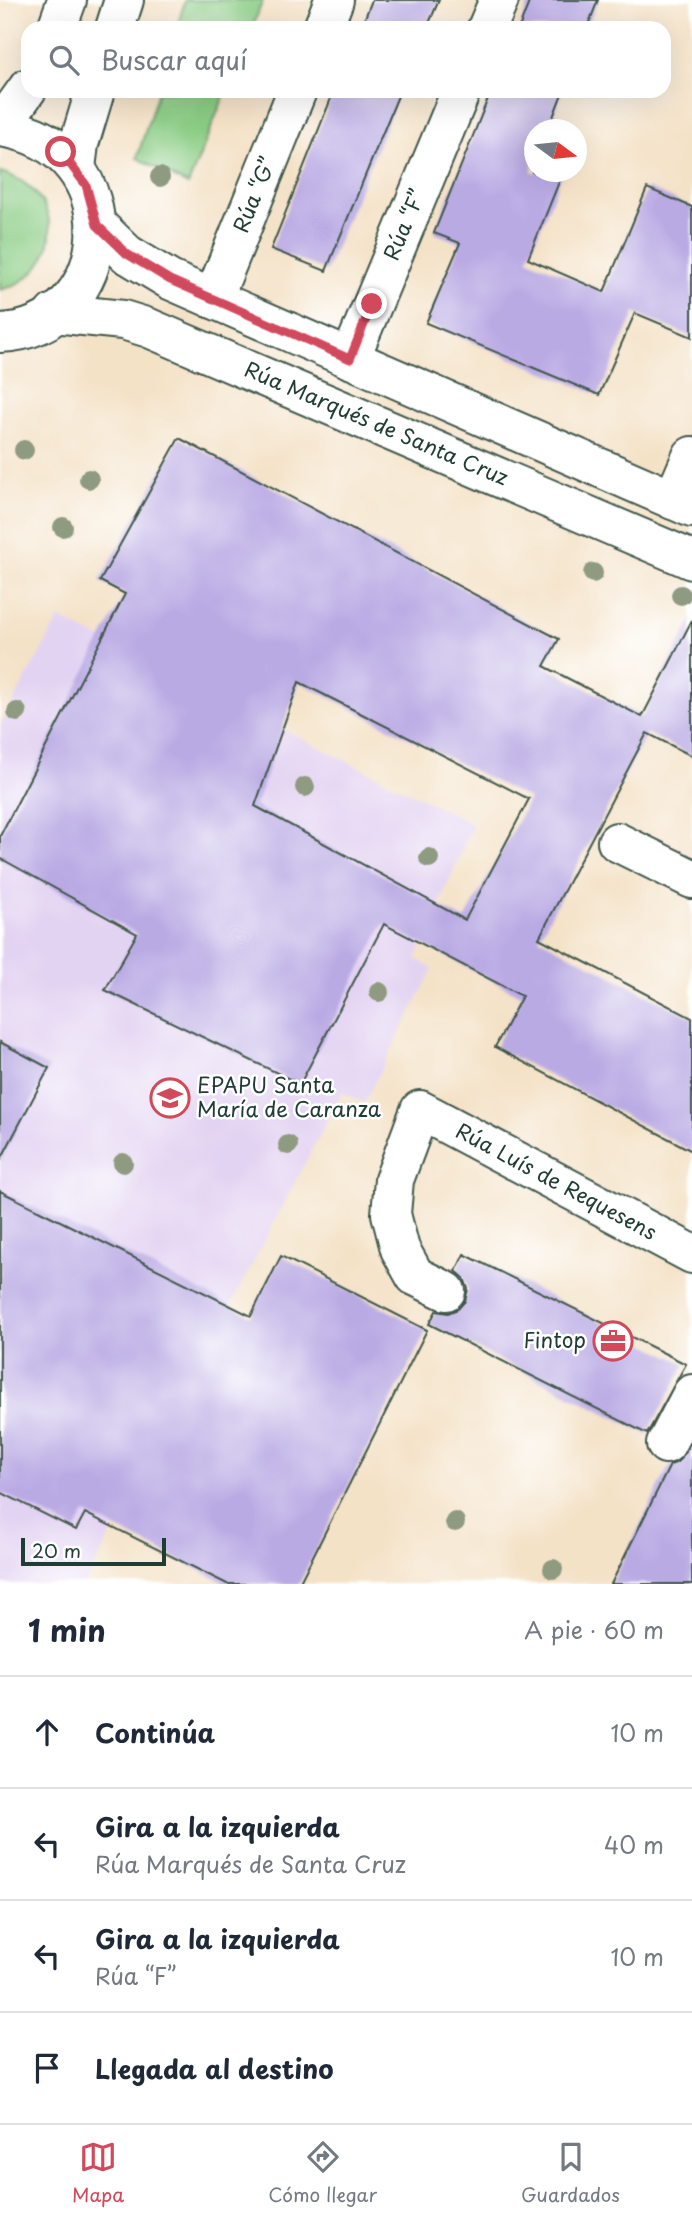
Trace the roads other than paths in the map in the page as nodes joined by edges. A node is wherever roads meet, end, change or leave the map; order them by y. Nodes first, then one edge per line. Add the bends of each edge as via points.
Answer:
1 (67, 0) edge
2 (124, 0) edge
3 (334, 0) edge
4 (499, 0) edge
5 (60, 21) edge
6 (117, 21) edge
7 (326, 21) edge
8 (490, 21) edge
9 (21, 98) edge
10 (93, 98) edge
11 (294, 98) edge
12 (458, 98) edge
13 (0, 127) edge
14 (76, 168) junction
15 (97, 225) junction
16 (212, 299) junction
17 (54, 313) junction
18 (0, 333) edge
19 (350, 359) junction
20 (692, 456) edge
21 (682, 504) edge
22 (692, 560) edge
23 (617, 842) dead end
24 (692, 879) edge
25 (692, 1254) edge
26 (446, 1291) dead end
27 (692, 1394) edge
28 (666, 1444) dead end

1 - 5 street
2 - 6 street
3 - 7 street
4 - 8 street
9 - 13 street
10 - 14 street
11 - 16 street, Rúa “G”
12 - 19 street, Rúa “F”
13 - 14 street via 42,139
14 - 15 street via 86,185
15 - 16 street via 146,267
15 - 17 street via 87,273
16 - 19 street
17 - 18 street via 33,325
17 - 22 street, Rúa Marqués de Santa Cruz via 123,320 149,328
19 - 21 street
20 - 21 street
23 - 24 street
25 - 26 street, Rúa Luís de Requesens via 420,1110 394,1180 391,1214 400,1249 415,1276
27 - 28 street

